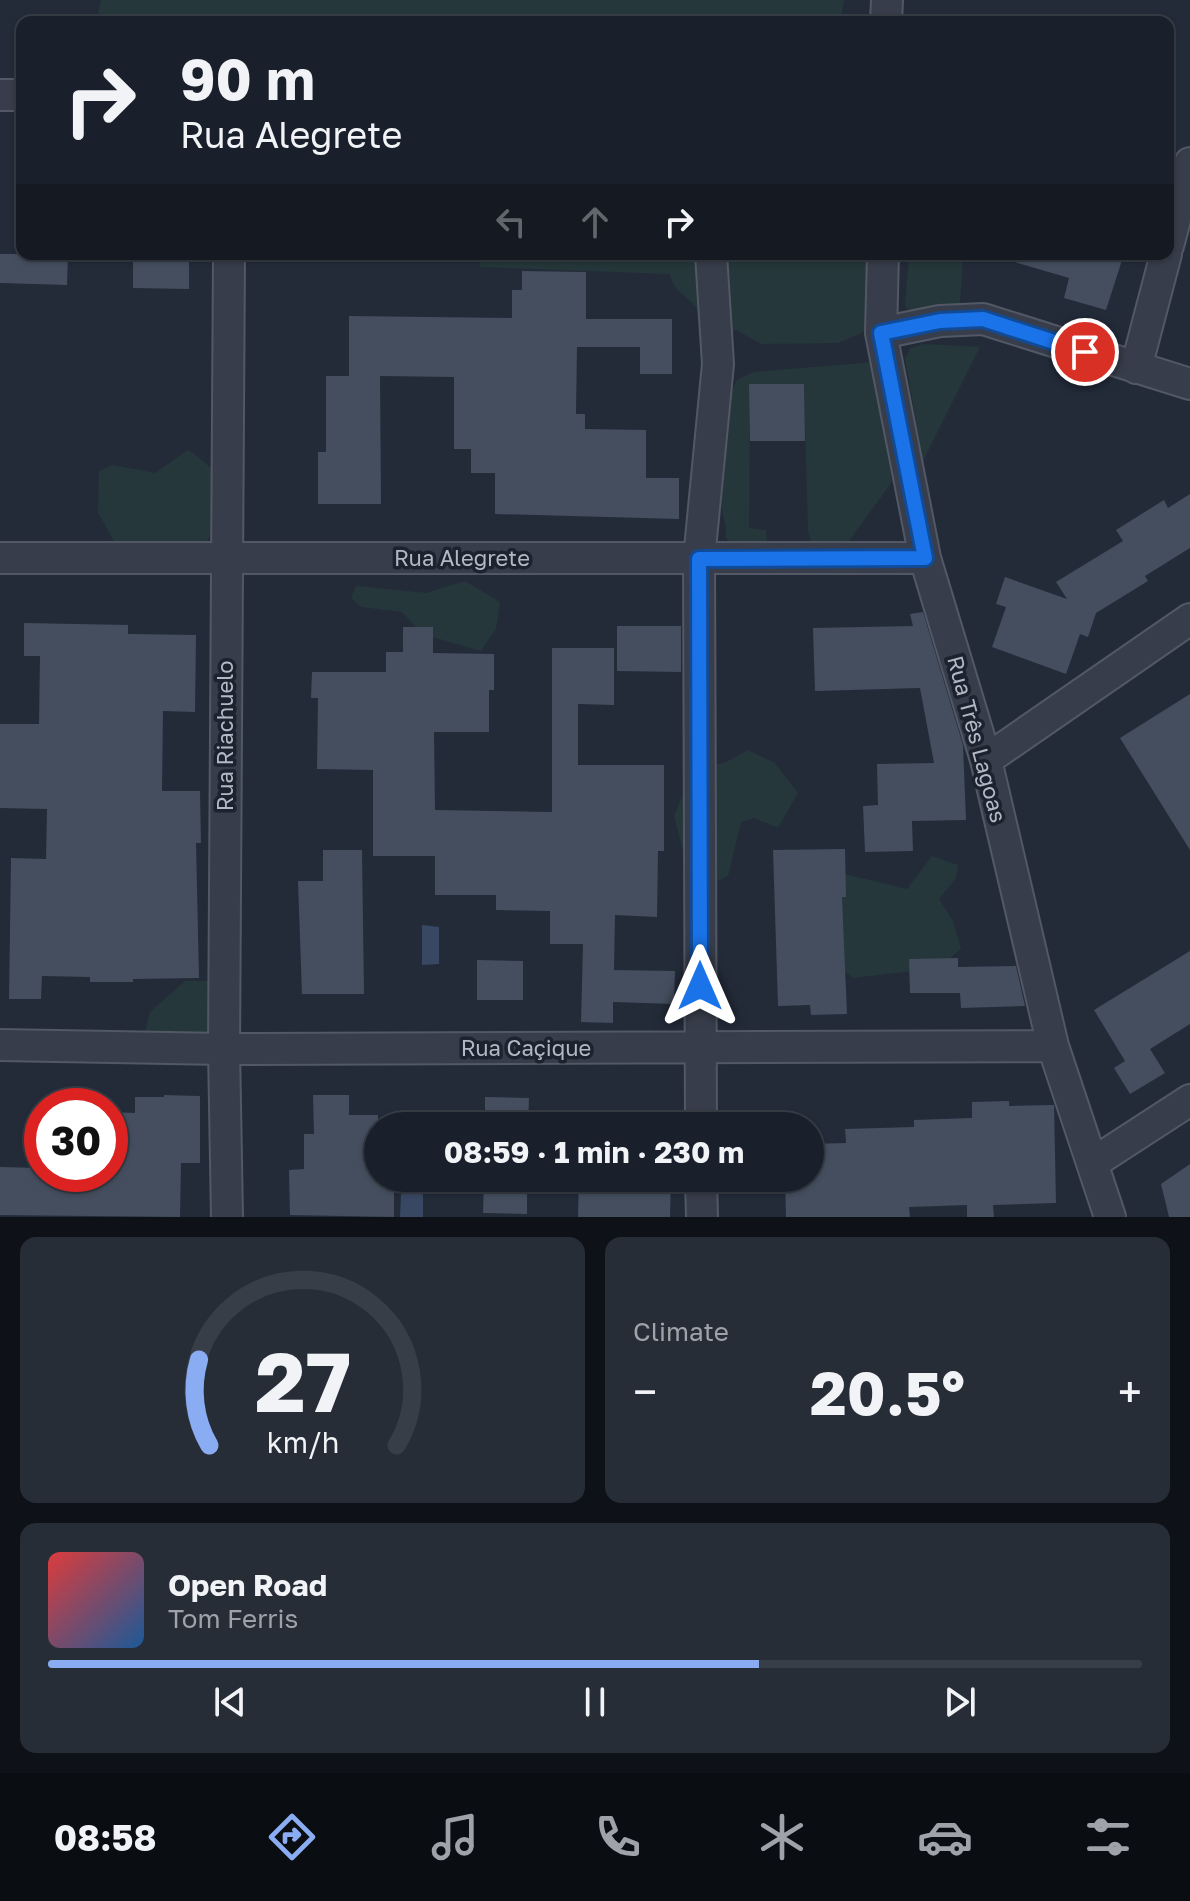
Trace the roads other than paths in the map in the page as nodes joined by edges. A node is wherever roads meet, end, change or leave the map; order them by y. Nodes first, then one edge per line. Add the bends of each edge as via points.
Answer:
1 (1190, 163) edge
2 (1174, 223) edge
3 (229, 260) edge
4 (711, 260) edge
5 (883, 260) edge
6 (1164, 260) edge
7 (881, 333) junction
8 (1136, 368) junction
9 (1190, 384) edge
10 (0, 558) edge
11 (226, 558) junction
12 (925, 558) junction
13 (699, 559) junction
14 (1190, 619) edge
15 (986, 760) junction
16 (0, 1045) edge
17 (1053, 1046) junction
18 (700, 1047) junction
19 (224, 1049) junction
20 (1190, 1100) edge
21 (701, 1112) edge
22 (1093, 1163) junction
23 (701, 1192) edge
24 (227, 1217) edge
25 (702, 1217) edge
26 (1110, 1217) edge

1 - 2 street
3 - 11 street, Rua Riachuelo
4 - 13 street via 718,364
5 - 7 street, Rua Três Lagoas
6 - 8 street
7 - 8 street via 983,319
7 - 12 street, Rua Três Lagoas
8 - 9 street
10 - 11 street, Rua Alegrete
11 - 13 street, Rua Alegrete
11 - 19 street, Rua Riachuelo
12 - 13 street, Rua Alegrete
12 - 15 street, Rua Três Lagoas
13 - 18 street
14 - 15 street
15 - 17 street, Rua Três Lagoas
16 - 19 street, Rua Caçique
17 - 18 street, Rua Caçique
17 - 22 street, Rua Três Lagoas
18 - 19 street, Rua Caçique
18 - 21 street
19 - 24 street, Rua Riachuelo
20 - 22 street
22 - 26 street, Rua Três Lagoas
23 - 25 street

